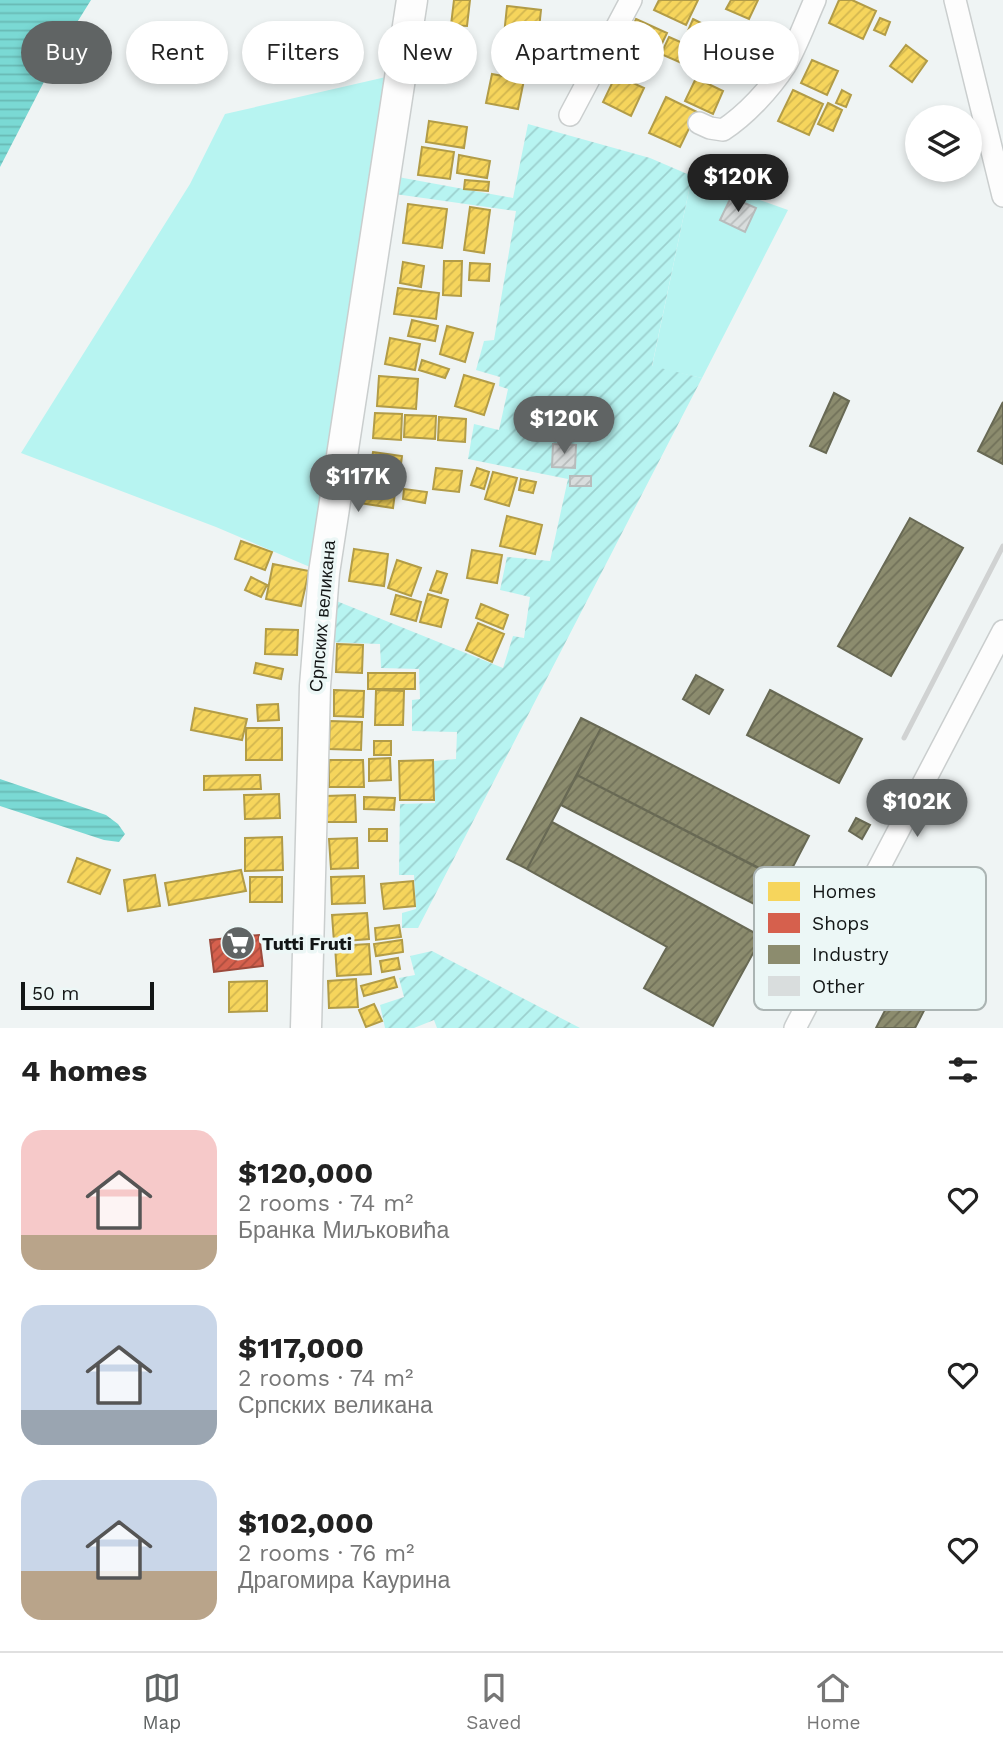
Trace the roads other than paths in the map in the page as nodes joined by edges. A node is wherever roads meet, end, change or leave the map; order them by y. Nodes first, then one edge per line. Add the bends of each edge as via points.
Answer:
1 (412, 0) edge
2 (631, 0) edge
3 (815, 0) edge
4 (955, 0) edge
5 (570, 115) dead end
6 (699, 122) dead end
7 (1003, 196) edge
8 (1003, 631) edge
9 (879, 867) edge
10 (804, 1010) edge
11 (306, 1028) edge
12 (795, 1028) edge

1 - 11 main road, Српских великана via 322,598 315,687
2 - 5 street
3 - 6 street via 785,65 737,121 723,130
4 - 7 street
8 - 9 street
10 - 12 street

